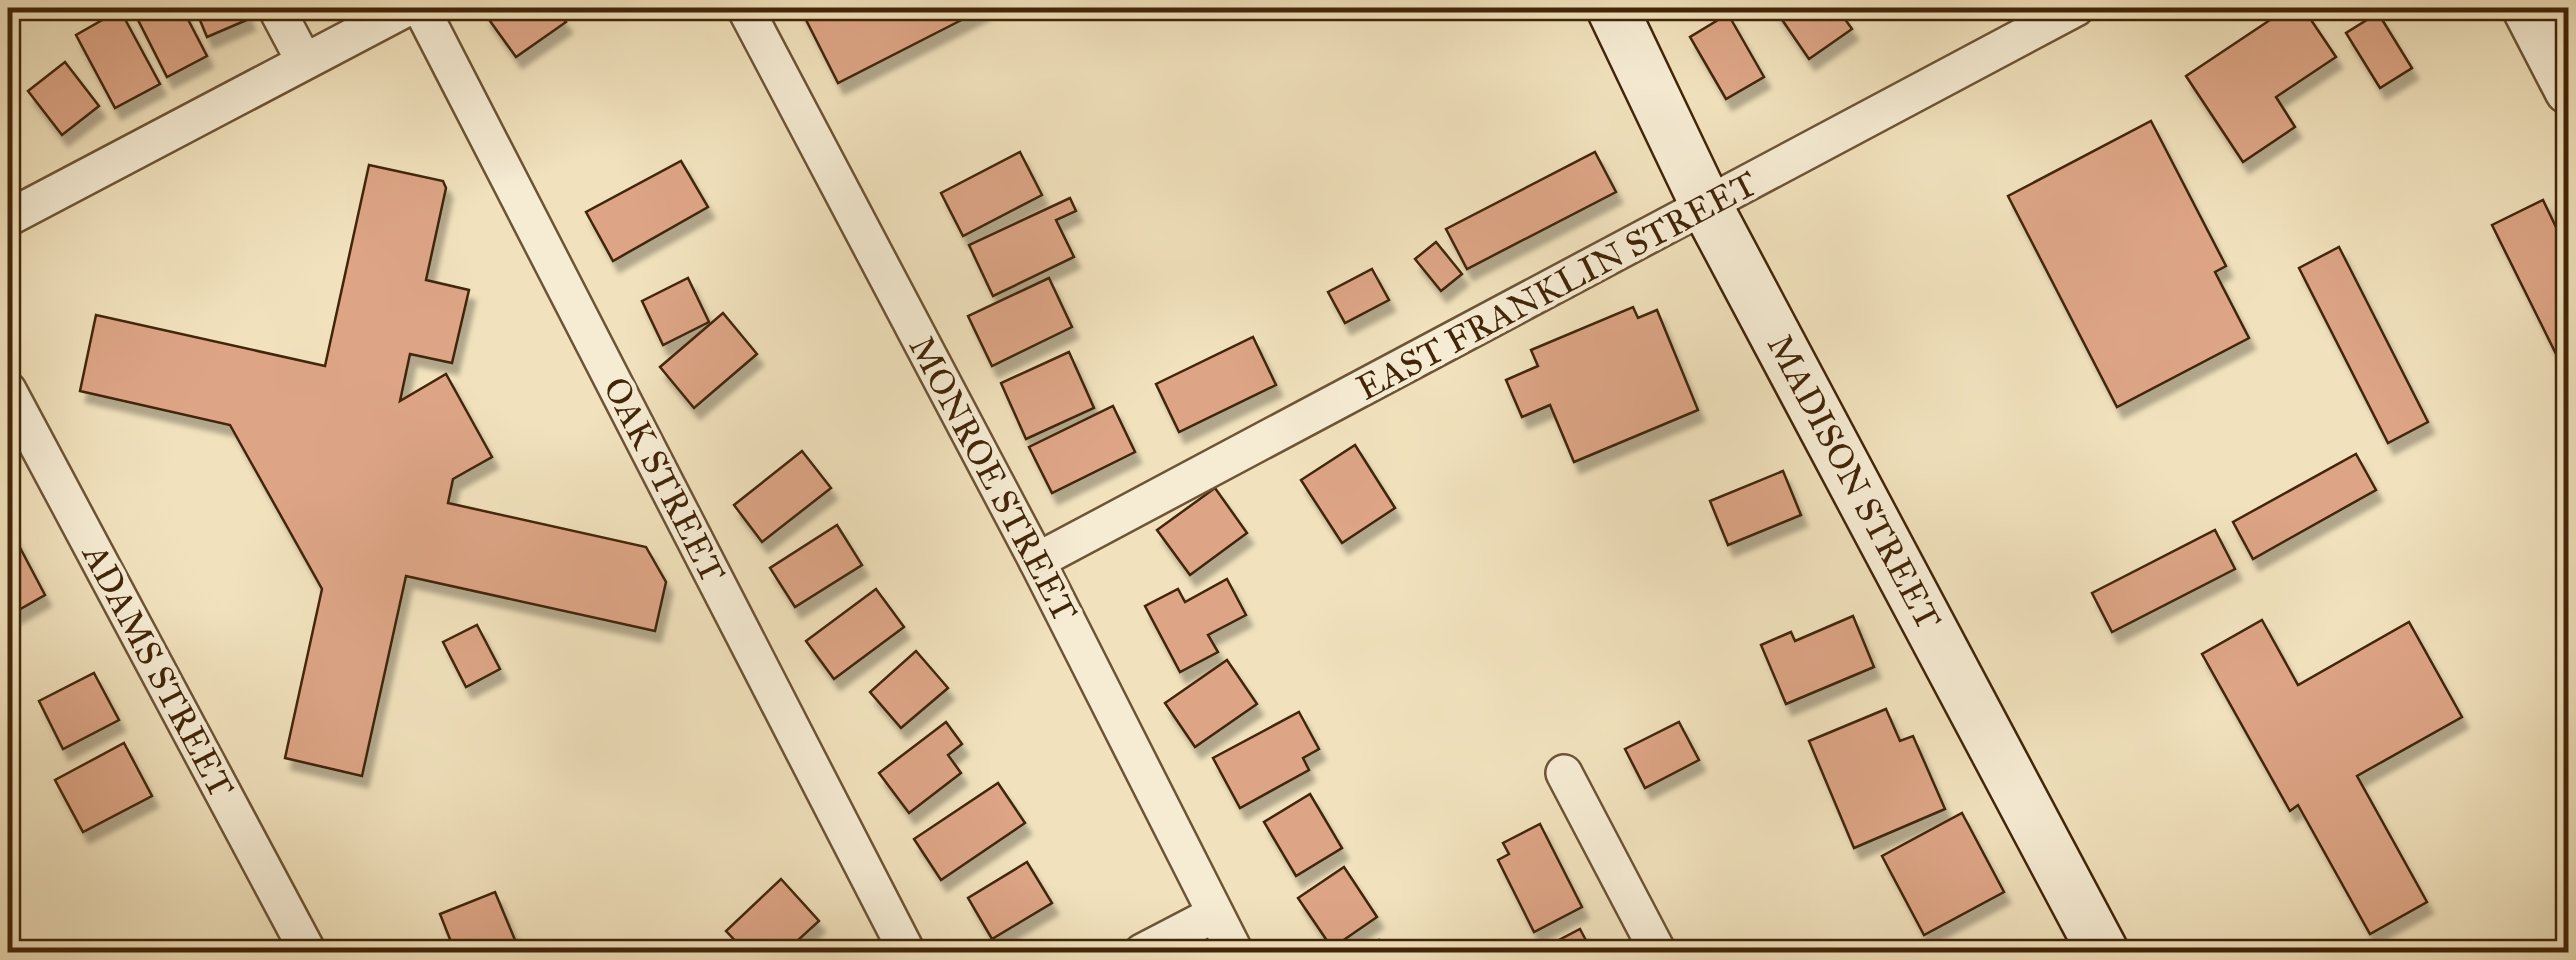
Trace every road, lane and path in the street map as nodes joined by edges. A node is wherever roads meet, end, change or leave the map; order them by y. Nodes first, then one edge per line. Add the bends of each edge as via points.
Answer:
1 (276, 8) edge
2 (407, 8) edge
3 (421, 8) edge
4 (745, 8) edge
5 (1612, 8) edge
6 (2076, 8) edge
7 (2525, 8) edge
8 (304, 62) junction
9 (2568, 91) edge
10 (1707, 207) junction
11 (8, 218) edge
12 (10, 401) edge
13 (1037, 561) junction
14 (1564, 773) dead end
15 (1215, 914) junction
16 (308, 952) edge
17 (908, 952) edge
18 (1142, 952) edge
19 (1235, 952) edge
20 (1658, 952) edge
21 (2103, 952) edge

1 - 8 street
2 - 8 street
3 - 17 street, OAK STREET
4 - 13 street, MONROE STREET
5 - 10 main road, MADISON STREET
6 - 10 street, EAST FRANKLIN STREET
7 - 9 street
8 - 11 street
10 - 13 street, EAST FRANKLIN STREET
10 - 21 main road, MADISON STREET
12 - 16 street, ADAMS STREET
13 - 15 street, MONROE STREET
14 - 20 street
15 - 18 street
15 - 19 street, MONROE STREET

